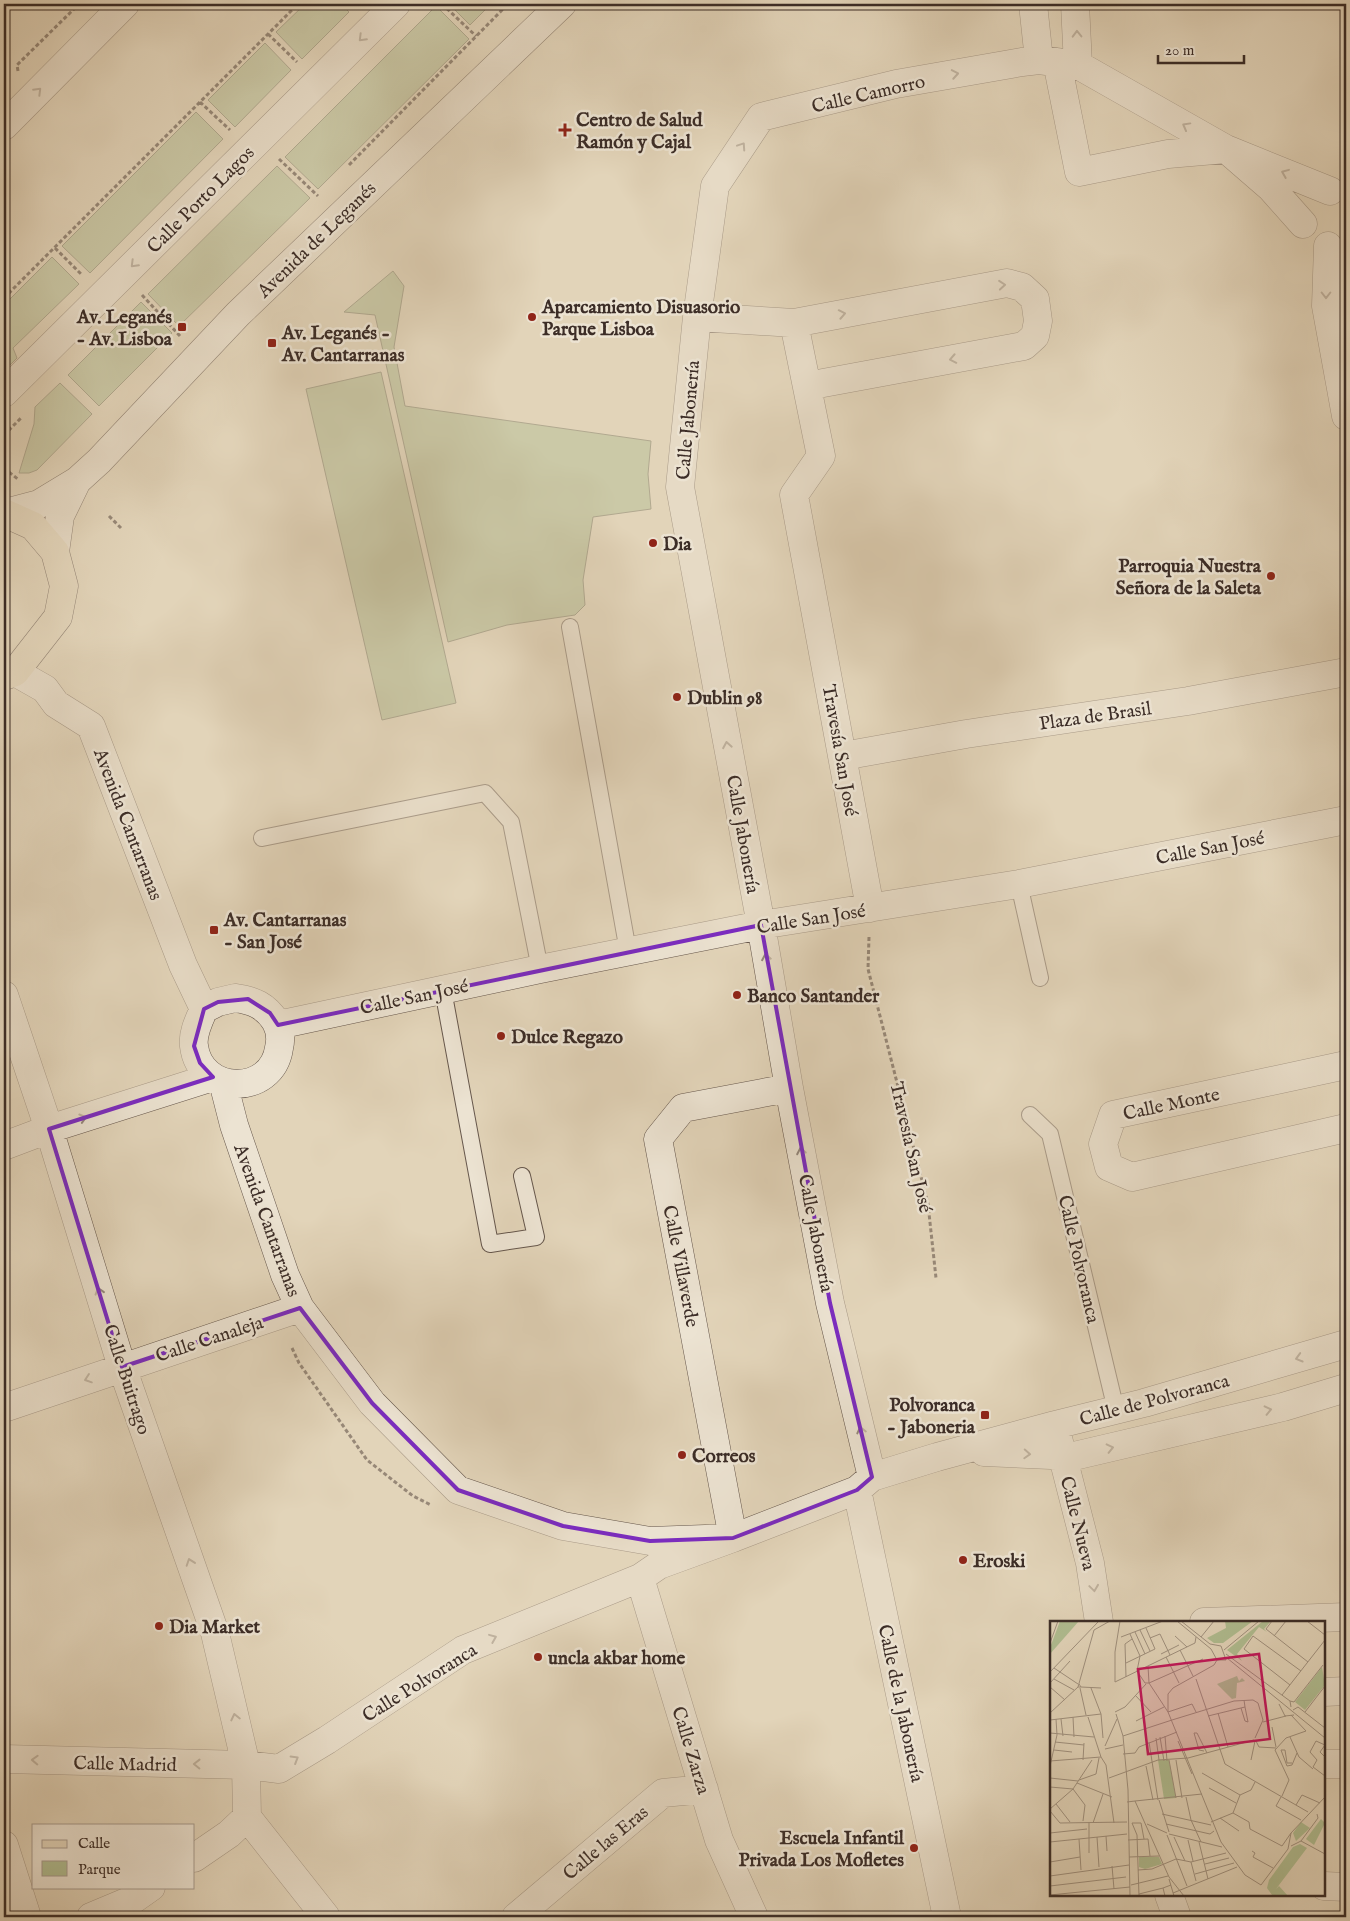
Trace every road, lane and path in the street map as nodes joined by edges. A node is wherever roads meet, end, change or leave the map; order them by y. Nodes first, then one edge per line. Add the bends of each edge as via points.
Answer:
1 (125, 4) edge
2 (298, 4) edge
3 (396, 4) edge
4 (442, 4) edge
5 (562, 4) edge
6 (1033, 4) edge
7 (1075, 4) edge
8 (268, 34) junction
9 (476, 36) dead end
10 (1049, 62) junction
11 (299, 64) dead end
12 (200, 102) junction
13 (4, 126) edge
14 (231, 132) dead end
15 (1226, 149) junction
16 (278, 158) dead end
17 (715, 186) joint
18 (1338, 194) edge
19 (318, 196) dead end
20 (1303, 224) junction
21 (1337, 243) edge
22 (54, 247) junction
23 (82, 276) dead end
24 (142, 296) dead end
25 (4, 298) edge
26 (697, 317) junction
27 (794, 323) junction
28 (180, 336) dead end
29 (807, 386) junction
30 (4, 393) edge
31 (1346, 416) edge
32 (77, 480) junction
33 (4, 513) edge
34 (110, 516) dead end
35 (121, 528) dead end
36 (55, 552) junction
37 (570, 627) dead end
38 (1346, 672) edge
39 (9, 674) edge
40 (843, 756) junction
41 (1346, 820) edge
42 (262, 838) dead end
43 (1019, 884) junction
44 (870, 908) junction
45 (761, 925) junction
46 (628, 952) junction
47 (540, 969) junction
48 (1040, 978) dead end
49 (443, 990) junction
50 (4, 995) edge
51 (204, 1009) junction
52 (278, 1025) junction
53 (1346, 1065) edge
54 (218, 1080) junction
55 (789, 1088) junction
56 (1030, 1115) dead end
57 (1346, 1128) edge
58 (49, 1129) junction
59 (4, 1146) edge
60 (522, 1176) dead end
61 (936, 1278) dead end
62 (290, 1312) junction
63 (1346, 1344) edge
64 (122, 1367) junction
65 (1346, 1388) edge
66 (4, 1408) edge
67 (1116, 1410) junction
68 (1055, 1425) junction
69 (961, 1451) junction
70 (1062, 1456) junction
71 (865, 1484) junction
72 (438, 1509) dead end
73 (733, 1538) junction
74 (650, 1541) joint
75 (640, 1578) junction
76 (1346, 1617) edge
77 (1099, 1621) edge
78 (1232, 1621) edge
79 (1346, 1691) edge
80 (1325, 1692) edge
81 (4, 1759) edge
82 (1325, 1764) edge
83 (1346, 1764) edge
84 (246, 1765) junction
85 (704, 1789) junction
86 (247, 1817) junction
87 (4, 1845) edge
88 (195, 1857) edge
89 (1325, 1886) edge
90 (1346, 1887) edge
91 (150, 1888) edge
92 (1169, 1896) edge
93 (28, 1917) edge
94 (91, 1917) edge
95 (326, 1917) edge
96 (516, 1917) edge
97 (754, 1917) edge
98 (947, 1917) edge
99 (1177, 1917) edge

13 -> 1 street
2 - 8 path
3 -> 30 street, Calle Porto Lagos
4 - 9 path
5 - 32 street, Avenida de Leganés via 238,314 99,461
6 - 10 street
10 -> 7 street via 1077,14
8 - 11 path
8 - 12 path
15 -> 10 street
10 - 15 street via 1080,172 1168,154
17 -> 10 street, Calle Camorro via 761,117 896,84
12 - 14 path
12 - 22 path
18 -> 15 street
15 - 20 street via 1271,188
16 - 19 path
17 - 26 street, Calle Jabonería
18 - 20 street via 1320,192 1307,200
20 - 21 street via 1313,241
21 -> 31 street via 1326,306
22 - 23 path
22 - 25 path
24 - 28 path
26 - 27 street
45 -> 26 street, Calle Jabonería via 680,487
27 - 29 street, Travesía San José
27 -> 29 street via 1007,283 1022,287 1035,299 1038,321 1035,336 1024,346
29 - 40 street, Travesía San José via 821,456 794,495
32 - 33 street, Avenida de Leganés via 39,504
32 - 36 street, Avenida de Leganés via 60,516
33 - 36 main road via 33,526
34 - 35 path
36 - 39 main road via 64,586 58,617
37 - 46 lane
38 - 40 street, Plaza de Brasil via 1188,701
39 - 51 street, Avenida Cantarranas via 45,689 56,704 92,726 182,965
40 - 44 street, Travesía San José
41 - 43 street, Calle San José
42 - 47 lane via 485,793 511,822
43 - 44 street, Calle San José
43 - 48 lane
44 - 45 street, Calle San José
44 - 61 path, Travesía San José via 868,969 928,1204
45 - 46 street, Calle San José
55 -> 45 street, Calle Jabonería
46 - 47 street, Calle San José
47 - 49 street, Calle San José
49 - 52 street, Calle San José
49 - 60 lane via 490,1244 536,1237
50 - 58 street, Calle Buitrago
51 - 52 street via 235,998 248,999 270,1013
51 - 54 street via 196,1027 194,1046 200,1064
52 - 54 street via 281,1040 271,1069 259,1079 245,1083 234,1085
53 - 57 street, Calle Monte via 1113,1115 1103,1144 1109,1167 1132,1178
58 -> 54 street
54 - 62 street, Avenida Cantarranas via 281,1266
71 -> 55 street, Calle Jabonería
55 - 73 street, Calle Villaverde via 683,1108 658,1139
56 - 67 lane, Calle Polvoranca via 1050,1134
58 - 59 street
64 -> 58 street, Calle Buitrago
62 - 64 street, Calle Canaleja
62 - 72 path via 299,1363 367,1460 413,1496
62 - 74 street, Avenida Cantarranas via 372,1403 458,1490 563,1526
63 -> 67 street, Calle de Polvoranca
64 -> 66 street, Calle Canaleja
84 -> 64 street, Calle Buitrago via 215,1633
70 -> 65 street, Calle de Polvoranca via 1074,1456 1283,1406
67 - 68 street, Calle de Polvoranca
68 - 69 street, Calle de Polvoranca
68 - 70 street, Calle Nueva
69 -> 70 street, Calle de Polvoranca
69 - 71 street, Calle de Polvoranca via 937,1456
70 -> 77 street, Calle Nueva via 1090,1563
71 - 73 street, Calle de Polvoranca
71 - 98 street, Calle de la Jabonería
73 - 74 street, Calle de Polvoranca
73 - 75 street, Calle Polvoranca via 660,1565
84 -> 75 street, Calle Polvoranca via 279,1769 463,1650
75 - 85 street, Calle Zarza
76 - 78 street
79 - 80 street
84 -> 81 street, Calle Madrid
82 - 83 street
84 - 86 street
85 - 96 street, Calle las Eras via 663,1793
85 - 97 street, Calle Zarza via 719,1840
86 - 88 street
86 - 95 street
87 - 93 street
89 - 90 street
91 - 94 street via 134,1899
92 - 99 street

